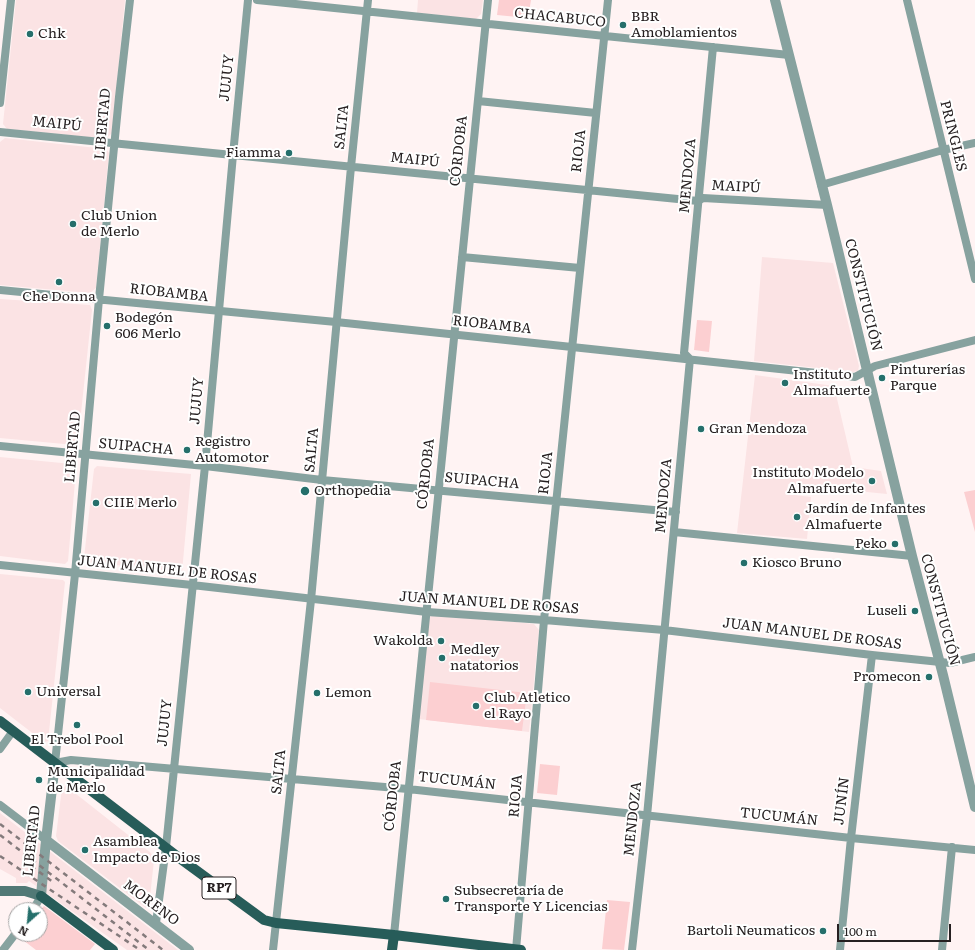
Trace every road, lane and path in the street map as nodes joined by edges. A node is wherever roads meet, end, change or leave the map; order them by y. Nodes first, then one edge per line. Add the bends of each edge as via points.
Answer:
1 (11, 0) edge
2 (130, 0) edge
3 (248, 0) edge
4 (257, 0) edge
5 (368, 0) edge
6 (488, 0) edge
7 (608, 0) edge
8 (776, 0) edge
9 (907, 0) edge
10 (367, 12) junction
11 (485, 23) junction
12 (604, 36) junction
13 (713, 47) junction
14 (789, 55) junction
15 (478, 101) junction
16 (0, 103) edge
17 (596, 113) junction
18 (0, 132) edge
19 (115, 143) junction
20 (975, 143) edge
21 (943, 150) junction
22 (233, 155) junction
23 (351, 167) junction
24 (470, 179) junction
25 (821, 185) junction
26 (588, 191) junction
27 (698, 201) junction
28 (827, 204) junction
29 (462, 257) junction
30 (580, 268) junction
31 (975, 279) edge
32 (0, 290) edge
33 (99, 299) junction
34 (218, 311) junction
35 (336, 322) junction
36 (454, 334) junction
37 (975, 340) edge
38 (572, 346) junction
39 (690, 359) junction
40 (867, 371) junction
41 (0, 446) edge
42 (86, 455) junction
43 (205, 466) junction
44 (322, 480) junction
45 (438, 490) junction
46 (557, 501) junction
47 (676, 512) junction
48 (674, 532) junction
49 (912, 556) junction
50 (0, 565) edge
51 (75, 574) junction
52 (192, 585) junction
53 (311, 600) junction
54 (427, 612) junction
55 (544, 620) junction
56 (664, 630) junction
57 (872, 655) junction
58 (975, 657) edge
59 (939, 662) junction
60 (0, 721) edge
61 (13, 731) junction
62 (0, 749) edge
63 (55, 763) junction
64 (173, 768) junction
65 (291, 779) junction
66 (408, 789) junction
67 (528, 802) junction
68 (0, 805) edge
69 (975, 807) edge
70 (647, 816) junction
71 (851, 838) junction
72 (46, 840) junction
73 (166, 847) junction
74 (952, 847) junction
75 (975, 850) edge
76 (0, 891) edge
77 (41, 896) junction
78 (38, 902) edge
79 (276, 923) junction
80 (156, 924) junction
81 (394, 935) junction
82 (9, 942) edge
83 (3, 950) edge
84 (113, 950) edge
85 (189, 950) edge
86 (273, 950) edge
87 (392, 950) edge
88 (517, 950) edge
89 (632, 950) edge
90 (840, 950) edge
91 (942, 950) edge

1 - 16 street
2 - 19 street, LIBERTAD
3 - 22 street, JUJUY
4 - 10 street, CHACABUCO
5 - 10 street, SALTA
6 - 11 street, CÓRDOBA
7 - 12 street, RIOJA
8 - 14 street, CONSTITUCIÓN
9 - 21 street, PRINGLES
10 - 11 street, CHACABUCO
10 - 23 street, SALTA
11 - 12 street, CHACABUCO
11 - 15 street, CÓRDOBA
12 - 13 street, CHACABUCO
12 - 17 street, RIOJA
13 - 14 street, CHACABUCO
13 - 27 street, MENDOZA
14 - 25 street, CONSTITUCIÓN
15 - 17 street
15 - 24 street, CÓRDOBA
17 - 26 street, RIOJA
18 - 19 street, MAIPÚ
19 - 22 street, MAIPÚ
19 - 33 street, LIBERTAD
20 - 21 street
21 - 25 street
21 - 31 street, PRINGLES
22 - 23 street, MAIPÚ
22 - 34 street, JUJUY
23 - 24 street, MAIPÚ
23 - 35 street, SALTA
24 - 26 street, MAIPÚ
24 - 29 street, CÓRDOBA
25 - 28 street, CONSTITUCIÓN
26 - 27 street, MAIPÚ
26 - 30 street, RIOJA
27 - 28 street, MAIPÚ via 703,198
27 - 39 street, MENDOZA via 684,353
28 - 40 street, CONSTITUCIÓN
29 - 30 street
29 - 36 street, CÓRDOBA
30 - 38 street, RIOJA
32 - 33 street, RIOBAMBA
33 - 34 street, RIOBAMBA
33 - 42 street, LIBERTAD
34 - 35 street, RIOBAMBA
34 - 43 street, JUJUY
35 - 36 street, RIOBAMBA
35 - 44 street, SALTA
36 - 38 street, RIOBAMBA
36 - 45 street, CÓRDOBA
37 - 40 street, RIOBAMBA via 875,366
38 - 39 street, RIOBAMBA
38 - 46 street, RIOJA
39 - 40 street, RIOBAMBA via 855,377
39 - 47 street, MENDOZA
40 - 49 street, CONSTITUCIÓN
41 - 42 street, SUIPACHA
42 - 43 street, SUIPACHA
42 - 51 street, LIBERTAD
43 - 44 street, SUIPACHA
43 - 52 street, JUJUY
44 - 45 street, SUIPACHA
44 - 53 street, SALTA
45 - 46 street, SUIPACHA
45 - 54 street, CÓRDOBA
46 - 47 street, SUIPACHA
46 - 55 street, RIOJA
47 - 48 street, MENDOZA
48 - 49 street
48 - 56 street, MENDOZA
49 - 59 street, CONSTITUCIÓN
50 - 51 street, JUAN MANUEL DE ROSAS
51 - 52 street, JUAN MANUEL DE ROSAS
51 - 63 street, LIBERTAD
52 - 53 street, JUAN MANUEL DE ROSAS
52 - 64 street, JUJUY
53 - 54 street, JUAN MANUEL DE ROSAS
53 - 65 street, SALTA
54 - 55 street, JUAN MANUEL DE ROSAS
54 - 66 street, CÓRDOBA
55 - 56 street, JUAN MANUEL DE ROSAS
55 - 67 street, RIOJA
56 - 57 street, JUAN MANUEL DE ROSAS
56 - 70 street, MENDOZA
57 - 59 street, JUAN MANUEL DE ROSAS
57 - 71 street, JUNÍN
58 - 59 street, JUAN MANUEL DE ROSAS via 950,663
59 - 69 street, CONSTITUCIÓN
60 - 61 main road, RP7
61 - 62 street
61 - 63 main road, RP7
63 - 64 street, TUCUMÁN via 71,760
63 - 72 street, LIBERTAD
63 - 73 main road, RP7
64 - 65 street, TUCUMÁN
64 - 73 street, JUJUY
65 - 66 street, TUCUMÁN
65 - 79 street, SALTA
66 - 67 street, TUCUMÁN
66 - 81 street, CÓRDOBA
67 - 70 street, TUCUMÁN
67 - 88 street, RIOJA
68 - 72 street, MORENO
70 - 71 street, TUCUMÁN
70 - 89 street, MENDOZA
71 - 74 street, TUCUMÁN
71 - 90 street, JUNÍN
72 - 77 street, LIBERTAD
72 - 80 street, MORENO
73 - 79 main road, RP7 via 257,916
73 - 80 street, JUJUY
74 - 75 street, TUCUMÁN
74 - 91 street
76 - 77 main road via 25,891
77 - 78 street
77 - 84 main road
79 - 81 main road, RP7
79 - 86 street, SALTA
80 - 85 street, MORENO
81 - 87 main road, CÓRDOBA
81 - 88 main road
82 - 83 street

